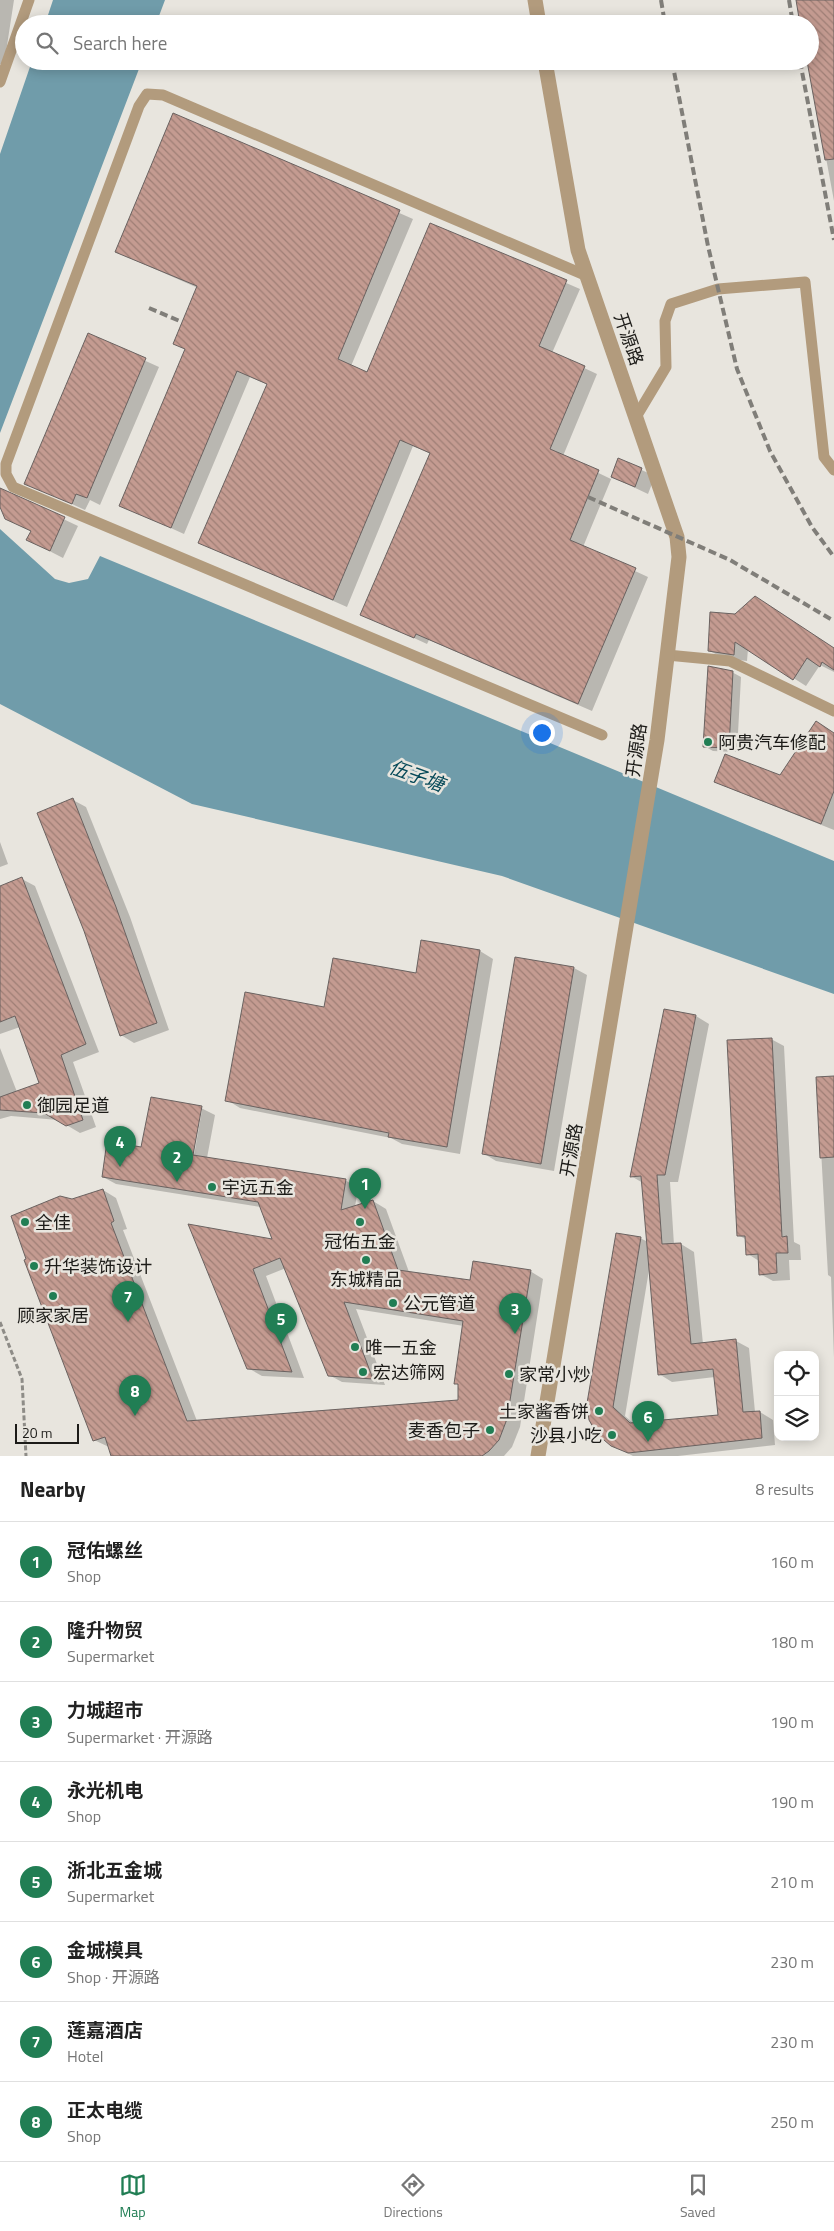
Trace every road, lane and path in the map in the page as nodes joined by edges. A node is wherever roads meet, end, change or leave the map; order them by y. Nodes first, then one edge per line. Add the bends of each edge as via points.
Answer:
1 (29, 0) edge
2 (535, 0) edge
3 (24, 15) edge
4 (538, 15) edge
5 (15, 40) edge
6 (547, 70) edge
7 (0, 82) edge
8 (587, 276) junction
9 (636, 417) junction
10 (834, 470) edge
11 (667, 655) junction
12 (834, 711) edge
13 (602, 735) dead end
14 (0, 1322) edge
15 (26, 1456) edge
16 (538, 1456) edge

1 - 3 lane
2 - 4 street
5 - 7 lane
6 - 8 street, 开源路 via 578,250
8 - 9 street, 开源路
8 - 13 lane via 163,96 147,94 139,106 9,455 6,474 13,487
9 - 10 lane via 666,367 665,322 671,304 718,289 805,282 824,457
9 - 11 street, 开源路 via 677,537 679,557
11 - 12 lane via 730,661
11 - 16 street, 开源路 via 657,740 619,979
14 - 15 path via 22,1379

